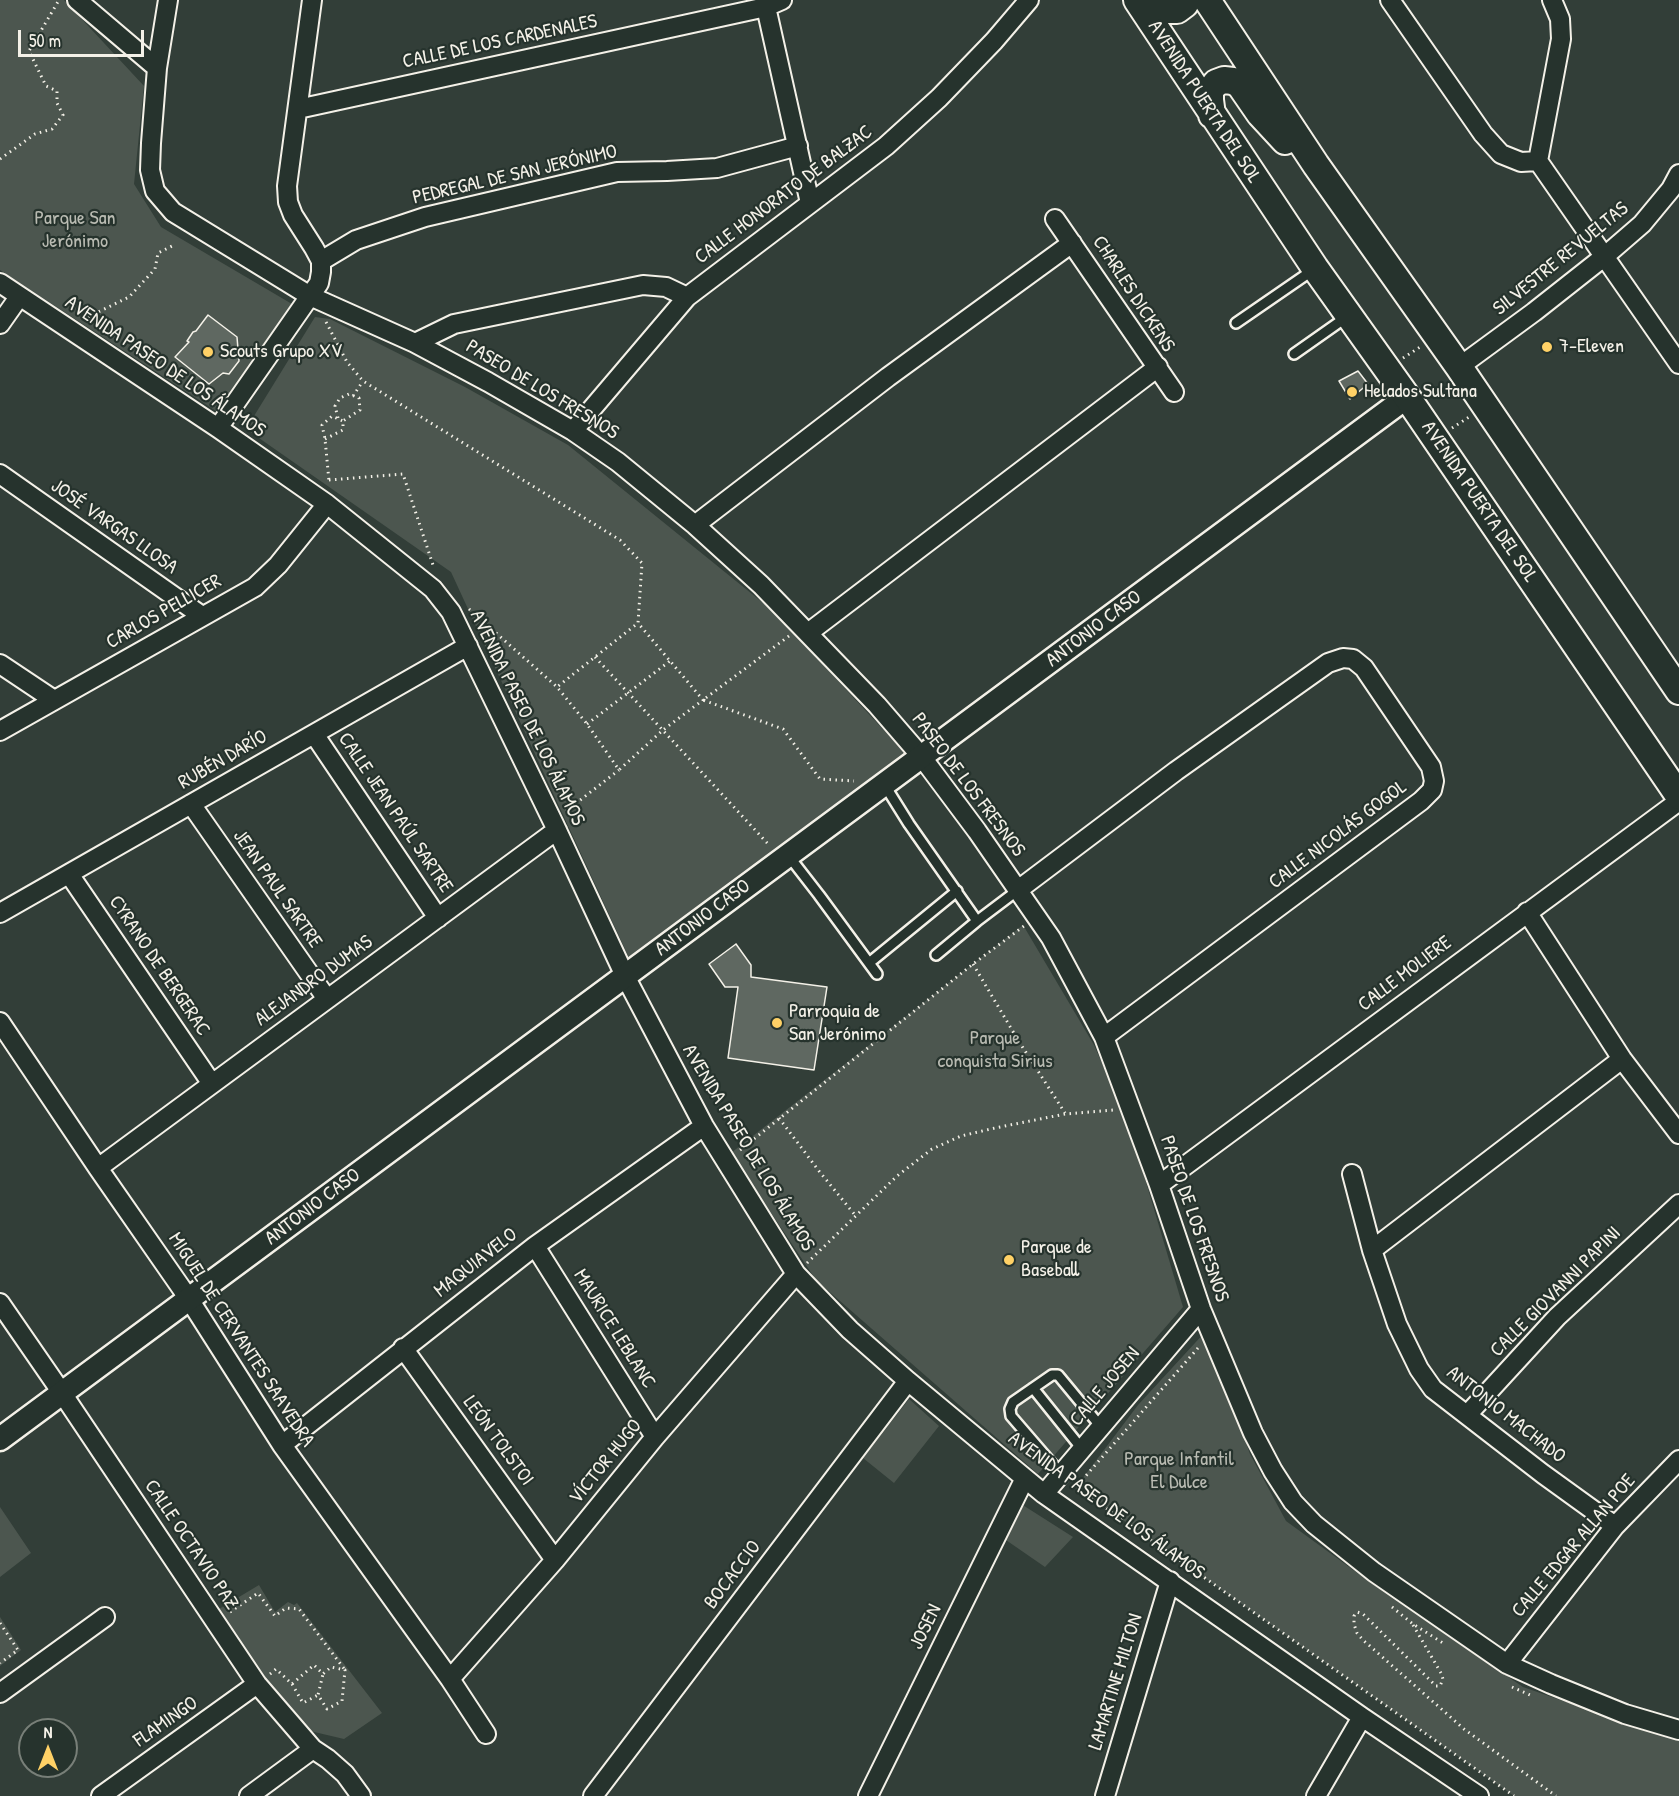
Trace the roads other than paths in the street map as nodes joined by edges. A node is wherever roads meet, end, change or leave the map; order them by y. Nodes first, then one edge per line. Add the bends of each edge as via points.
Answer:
1 (77, 0) edge
2 (168, 0) edge
3 (312, 0) edge
4 (1029, 0) edge
5 (1137, 0) edge
6 (1155, 0) edge
7 (1187, 0) edge
8 (1207, 0) edge
9 (1390, 0) edge
10 (1552, 0) edge
11 (774, 4) edge
12 (738, 6) edge
13 (157, 68) junction
14 (298, 109) junction
15 (1212, 115) junction
16 (798, 146) junction
17 (1538, 161) junction
18 (1316, 165) junction
19 (1679, 174) edge
20 (810, 203) junction
21 (1055, 219) dead end
22 (1072, 243) junction
23 (1605, 256) junction
24 (321, 261) junction
25 (1315, 268) junction
26 (0, 283) edge
27 (310, 296) junction
28 (19, 297) junction
29 (687, 297) junction
30 (1348, 315) junction
31 (1236, 323) dead end
32 (0, 324) edge
33 (415, 343) junction
34 (1294, 354) dead end
35 (1679, 364) edge
36 (1158, 367) junction
37 (1459, 367) junction
38 (1174, 392) dead end
39 (1407, 397) junction
40 (218, 428) junction
41 (573, 431) junction
42 (0, 474) edge
43 (327, 504) junction
44 (695, 525) junction
45 (202, 616) junction
46 (808, 633) junction
47 (468, 646) junction
48 (0, 664) edge
49 (1679, 691) edge
50 (54, 700) junction
51 (0, 731) edge
52 (314, 734) junction
53 (921, 756) junction
54 (884, 784) junction
55 (1679, 798) edge
56 (191, 804) junction
57 (556, 827) junction
58 (784, 858) junction
59 (69, 874) junction
60 (1018, 890) junction
61 (957, 891) junction
62 (1527, 912) junction
63 (0, 913) edge
64 (438, 918) junction
65 (977, 921) junction
66 (936, 955) dead end
67 (869, 963) junction
68 (877, 974) dead end
69 (625, 976) junction
70 (327, 999) junction
71 (0, 1022) edge
72 (1104, 1037) junction
73 (1622, 1059) junction
74 (212, 1084) junction
75 (704, 1126) junction
76 (1679, 1134) edge
77 (98, 1168) junction
78 (1352, 1174) dead end
79 (1160, 1185) junction
80 (1679, 1204) edge
81 (535, 1246) junction
82 (1372, 1250) junction
83 (796, 1274) junction
84 (189, 1299) junction
85 (0, 1303) edge
86 (1201, 1309) junction
87 (403, 1348) junction
88 (908, 1381) junction
89 (1033, 1388) junction
90 (62, 1393) junction
91 (1467, 1415) junction
92 (1101, 1427) junction
93 (655, 1437) junction
94 (0, 1439) edge
95 (282, 1444) junction
96 (1082, 1449) junction
97 (1679, 1460) edge
98 (1060, 1474) junction
99 (1025, 1478) junction
100 (1044, 1494) junction
101 (1615, 1526) junction
102 (555, 1560) junction
103 (1170, 1581) junction
104 (105, 1617) dead end
105 (1507, 1664) junction
106 (263, 1679) junction
107 (450, 1679) junction
108 (0, 1693) edge
109 (1362, 1717) junction
110 (1679, 1730) edge
111 (486, 1734) dead end
112 (313, 1749) junction
113 (101, 1796) edge
114 (249, 1796) edge
115 (361, 1796) edge
116 (593, 1796) edge
117 (868, 1796) edge
118 (1105, 1796) edge
119 (1316, 1796) edge
120 (1479, 1796) edge

1 - 13 street
2 - 13 street, PASEO DE LOS FRESNOS
3 - 14 street
4 - 20 street, CALLE HONORATO DE BALZAC via 939,98 886,146
5 - 15 main road, AVENIDA PUERTA DEL SOL
6 - 7 main road via 1168,10 1178,10
8 - 18 main road
9 - 17 street via 1501,154 1521,162
10 - 17 street via 1560,19 1561,39
11 - 12 street, CALLE DE LOS CARDENALES
11 - 16 street
12 - 14 street, CALLE DE LOS CARDENALES
13 - 27 street, PASEO DE LOS FRESNOS via 150,170 155,191 173,212
14 - 24 street via 288,202
15 - 18 main road via 1210,91 1216,83 1233,81 1280,137
15 - 25 main road, AVENIDA PUERTA DEL SOL
16 - 20 street
16 - 24 street, PEDREGAL DE SAN JERÓNIMO via 717,168 617,172 425,217 356,240
17 - 23 street
18 - 37 main road
19 - 23 street, SILVESTRE REVUELTAS via 1642,224
20 - 29 street, CALLE HONORATO DE BALZAC
21 - 22 street
22 - 36 street, CHARLES DICKENS
22 - 44 street, CHARLES DICKENS
23 - 35 street
23 - 37 street, SILVESTRE REVUELTAS
24 - 27 street via 319,283
25 - 30 main road, AVENIDA PUERTA DEL SOL
25 - 31 lane
26 - 28 street, AVENIDA PASEO DE LOS ÁLAMOS
27 - 33 street, PASEO DE LOS FRESNOS
27 - 40 street
28 - 32 street
28 - 40 street, AVENIDA PASEO DE LOS ÁLAMOS
29 - 33 street via 666,287 643,285 454,324
29 - 41 street, CALLE HONORATO DE BALZAC
30 - 34 lane
30 - 39 main road, AVENIDA PUERTA DEL SOL
33 - 41 street, PASEO DE LOS FRESNOS
36 - 38 street
36 - 46 street, CHARLES DICKENS
37 - 49 main road
39 - 53 street, ANTONIO CASO
39 - 55 main road, AVENIDA PUERTA DEL SOL
40 - 43 street, AVENIDA PASEO DE LOS ÁLAMOS
41 - 44 street, PASEO DE LOS FRESNOS
42 - 45 street, JOSÉ VARGAS LLOSA
43 - 45 street, CARLOS PELLICER via 255,587
43 - 47 street, AVENIDA PASEO DE LOS ÁLAMOS via 434,589
44 - 46 street, PASEO DE LOS FRESNOS
45 - 50 street, CARLOS PELLICER
46 - 53 street, PASEO DE LOS FRESNOS
47 - 52 street, RUBÉN DARÍO
47 - 57 street, AVENIDA PASEO DE LOS ÁLAMOS
48 - 50 street
50 - 51 street, CARLOS PELLICER
52 - 56 street, RUBÉN DARÍO
52 - 64 street, CALLE JEAN PAÚL SARTRE
53 - 54 street, ANTONIO CASO
53 - 60 street, PASEO DE LOS FRESNOS
54 - 58 street, ANTONIO CASO
54 - 61 lane
55 - 62 street, CALLE MOLIERE
56 - 59 street, RUBÉN DARÍO
56 - 70 street, JEAN PAUL SARTRE
57 - 64 street, ALEJANDRO DUMAS
57 - 69 street, AVENIDA PASEO DE LOS ÁLAMOS
58 - 67 lane via 819,895
58 - 69 street, ANTONIO CASO
59 - 63 street, RUBÉN DARÍO
59 - 74 street, CYRANO DE BERGERAC
60 - 65 lane
60 - 72 street, PASEO DE LOS FRESNOS via 1051,938
60 - 72 street, CALLE NICOLÁS GOGOL via 1328,663 1343,658 1364,668 1431,767 1432,790 1421,801
61 - 65 lane
61 - 67 lane
62 - 73 street
62 - 79 street, CALLE MOLIERE
64 - 70 street, ALEJANDRO DUMAS
65 - 66 lane
67 - 68 lane
69 - 75 street, AVENIDA PASEO DE LOS ÁLAMOS
69 - 84 street, ANTONIO CASO
70 - 74 street, ALEJANDRO DUMAS
71 - 77 street, MIGUEL DE CERVANTES SAAVEDRA
72 - 79 street, PASEO DE LOS FRESNOS
73 - 76 street
73 - 82 street
74 - 77 street, ALEJANDRO DUMAS
75 - 81 street, MAQUIAVELO
75 - 83 street, AVENIDA PASEO DE LOS ÁLAMOS
77 - 84 street, MIGUEL DE CERVANTES SAAVEDRA
78 - 82 street, ANTONIO MACHADO
79 - 86 street, PASEO DE LOS FRESNOS
80 - 91 street, CALLE GIOVANNI PAPINI via 1557,1317
81 - 87 street, MAQUIAVELO
81 - 93 street, MAURICE LEBLANC
82 - 91 street, ANTONIO MACHADO via 1397,1324 1419,1369 1433,1389
83 - 88 street, AVENIDA PASEO DE LOS ÁLAMOS
83 - 93 street, VÍCTOR HUGO
84 - 90 street, ANTONIO CASO
84 - 95 street, MIGUEL DE CERVANTES SAAVEDRA
85 - 90 street, CALLE OCTAVIO PAZ
86 - 92 street, CALLE JOSEN
86 - 105 street, PASEO DE LOS FRESNOS via 1253,1433 1293,1502 1374,1572
87 - 95 street, MAQUIAVELO
87 - 102 street, LEÓN TOLSTOI
88 - 99 street, AVENIDA PASEO DE LOS ÁLAMOS
88 - 116 street, BOCACCIO
89 - 92 lane via 1058,1375
89 - 96 lane
89 - 98 lane via 1013,1402 1011,1416
90 - 94 street, ANTONIO CASO
90 - 106 street, CALLE OCTAVIO PAZ
91 - 101 street, ANTONIO MACHADO
92 - 96 street, CALLE JOSEN
93 - 102 street, VÍCTOR HUGO
95 - 107 street, MIGUEL DE CERVANTES SAAVEDRA
96 - 98 street, CALLE JOSEN
97 - 101 street, CALLE EDGAR ALLAN POE
98 - 100 street, CALLE JOSEN
99 - 100 street, AVENIDA PASEO DE LOS ÁLAMOS
99 - 117 street, JOSEN
100 - 103 street, AVENIDA PASEO DE LOS ÁLAMOS
101 - 105 street, CALLE EDGAR ALLAN POE
102 - 107 street, VÍCTOR HUGO
103 - 109 street, AVENIDA PASEO DE LOS ÁLAMOS
103 - 118 street, LAMARTINE MILTON
104 - 108 street
105 - 110 street, PASEO DE LOS FRESNOS via 1625,1713
106 - 112 street, CALLE OCTAVIO PAZ
106 - 113 street, FLAMINGO
107 - 111 street, MIGUEL DE CERVANTES SAAVEDRA
109 - 119 street
109 - 120 street, AVENIDA PASEO DE LOS ÁLAMOS
112 - 114 street
112 - 115 street, CALLE OCTAVIO PAZ via 345,1774

